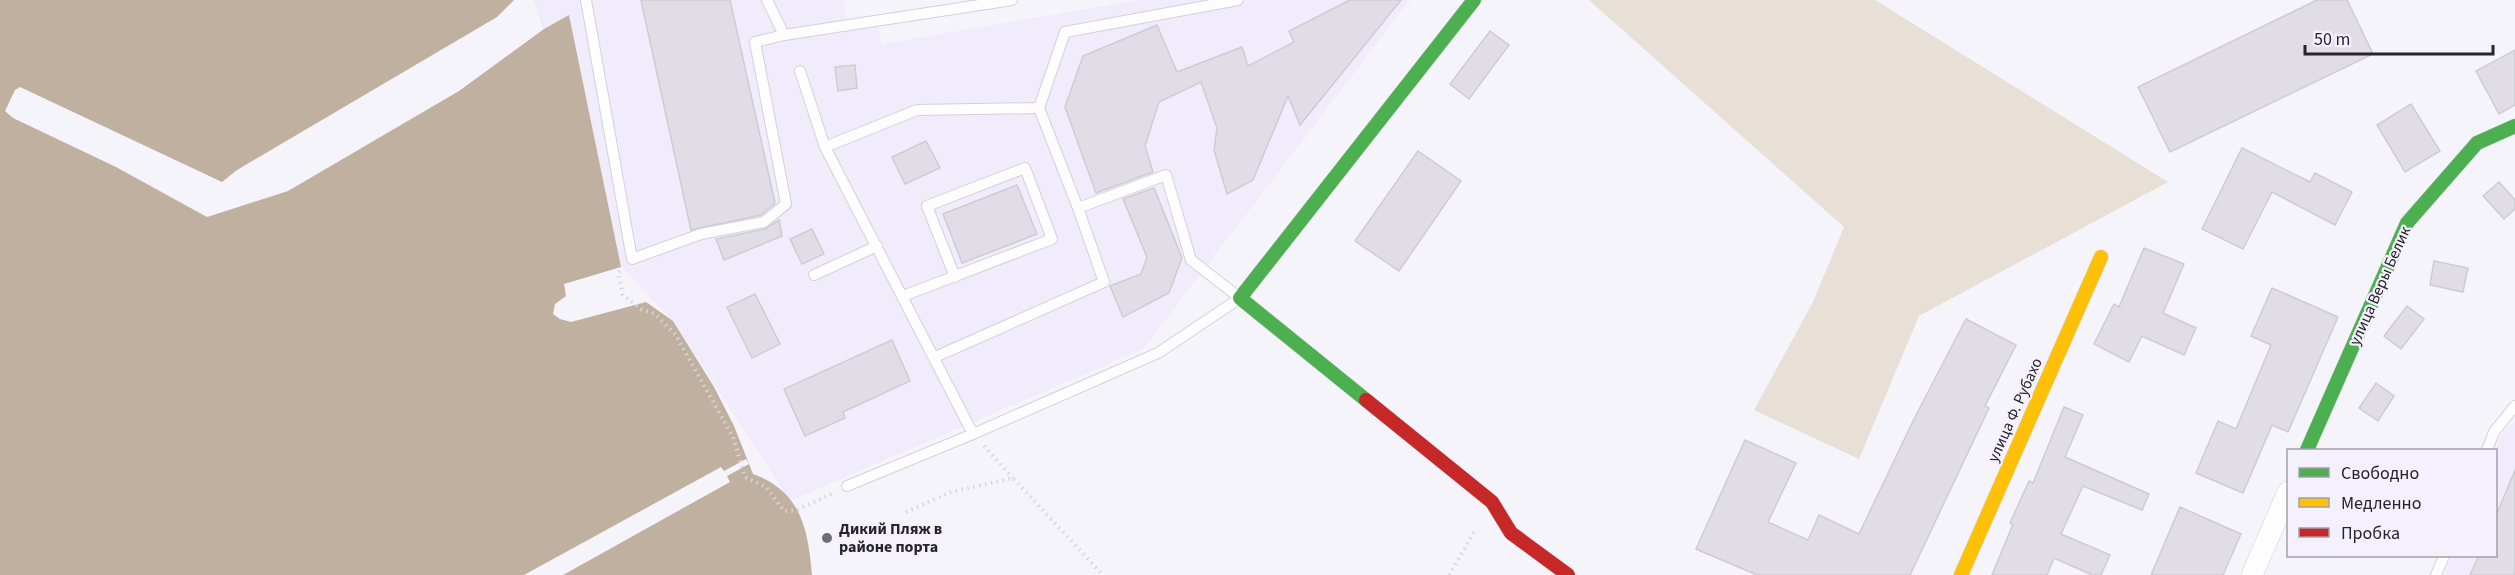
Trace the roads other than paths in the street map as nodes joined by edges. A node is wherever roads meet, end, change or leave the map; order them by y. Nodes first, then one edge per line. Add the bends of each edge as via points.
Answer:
1 (586, 0) edge
2 (767, 0) edge
3 (1012, 0) edge
4 (1238, 0) edge
5 (1474, 0) edge
6 (784, 35) junction
7 (800, 70) dead end
8 (1039, 108) junction
9 (2515, 126) edge
10 (825, 147) junction
11 (1078, 208) junction
12 (877, 246) junction
13 (2101, 257) dead end
14 (814, 275) dead end
15 (955, 277) junction
16 (903, 296) junction
17 (1240, 298) junction
18 (935, 357) junction
19 (2515, 406) edge
20 (973, 434) junction
21 (2307, 449) edge
22 (2487, 449) edge
23 (848, 486) road end
24 (2287, 496) edge
25 (2443, 557) edge
26 (1568, 575) edge
27 (1960, 575) edge
28 (2252, 575) edge
29 (2436, 575) edge

1 - 6 lane via 632,259 701,234 764,222 786,204 755,42
2 - 6 lane
3 - 6 lane
4 - 8 lane via 1065,32
5 - 17 street
7 - 10 lane
8 - 10 lane via 917,110
8 - 11 lane
9 - 21 street, улица Веры Белик via 2477,143 2407,224
10 - 12 lane
11 - 17 lane via 1166,175 1191,260
11 - 18 lane via 1104,282
12 - 14 lane
12 - 16 lane
13 - 27 street, улица Ф. Рубахо
15 - 15 lane via 1052,239 1025,168 927,206
15 - 16 lane
16 - 18 lane
17 - 20 lane via 1158,353
17 - 26 street via 1492,502 1511,533
18 - 20 lane
19 - 22 lane via 2494,432
20 - 23 lane
24 - 28 street
25 - 29 lane

